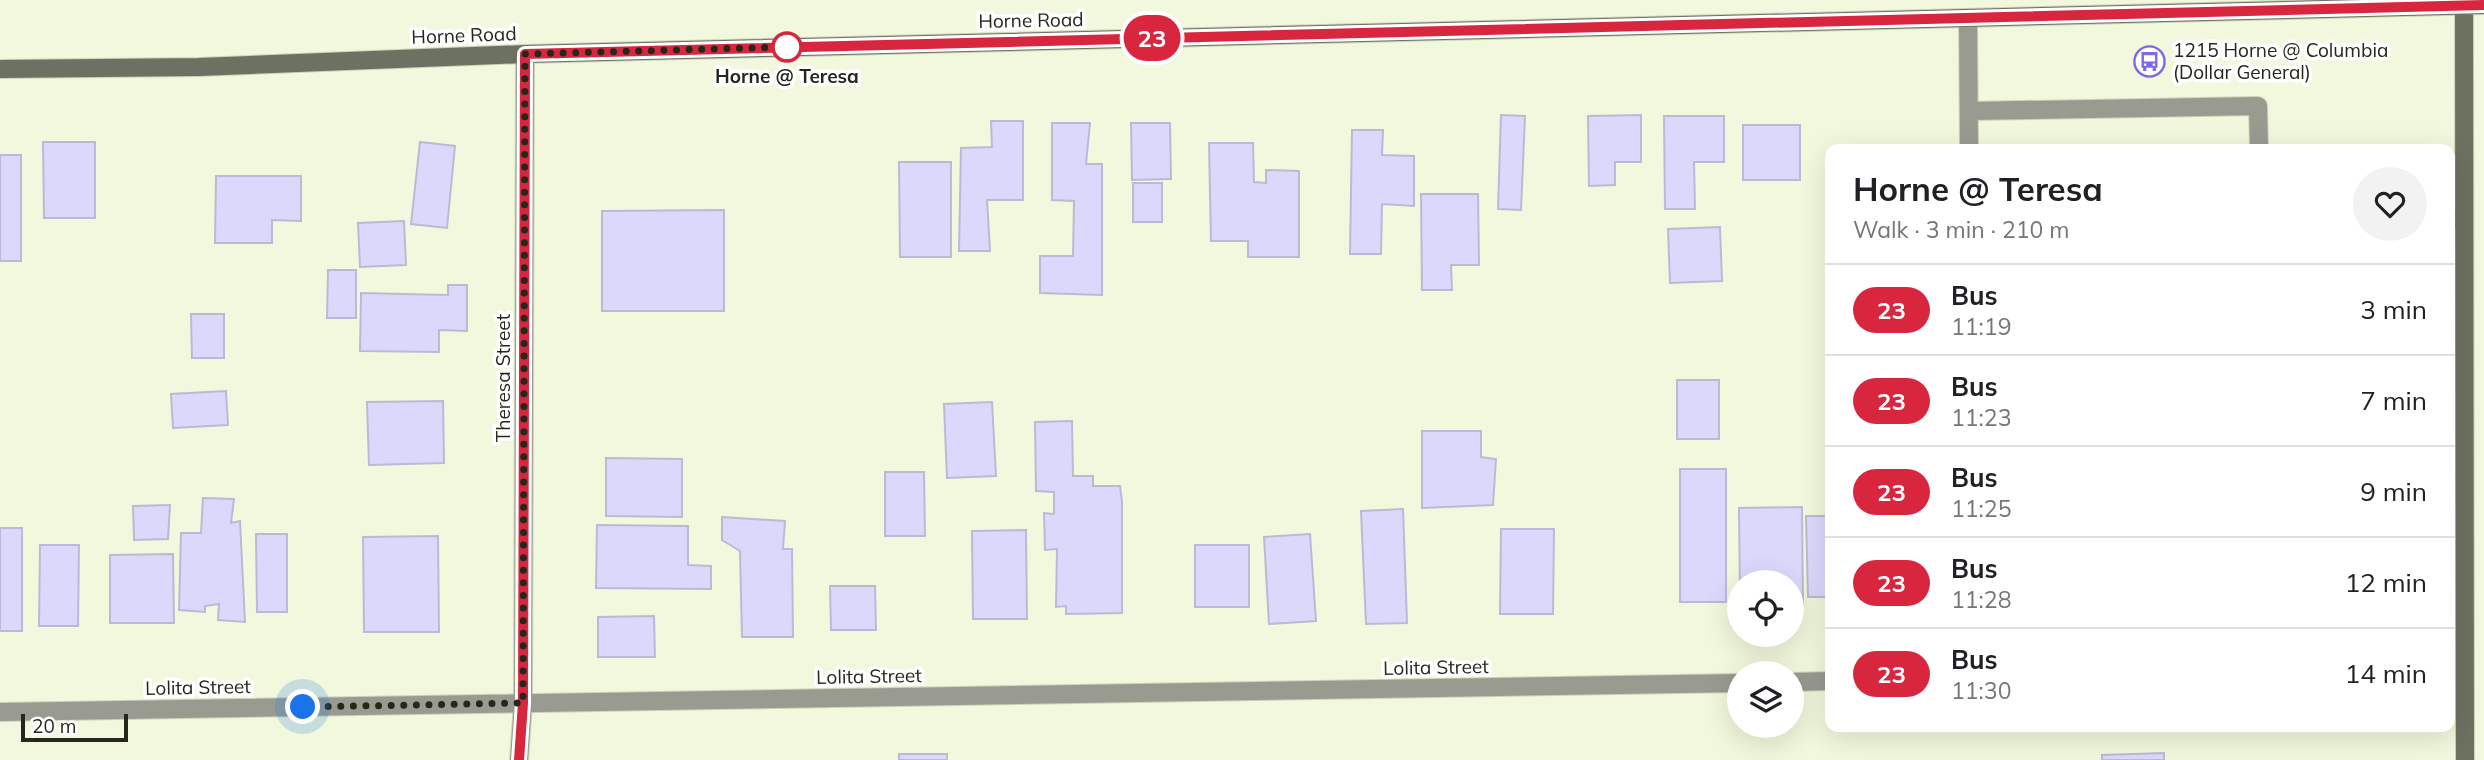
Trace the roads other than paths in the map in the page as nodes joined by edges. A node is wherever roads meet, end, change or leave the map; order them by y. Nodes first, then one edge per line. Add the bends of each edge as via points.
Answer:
1 (2464, 3) edge
2 (2484, 5) edge
3 (1968, 18) junction
4 (525, 54) junction
5 (0, 69) edge
6 (1969, 111) junction
7 (1969, 144) edge
8 (2259, 144) edge
9 (2457, 219) edge
10 (2458, 670) edge
11 (1825, 681) edge
12 (1727, 682) edge
13 (1804, 682) edge
14 (523, 703) junction
15 (0, 712) edge
16 (519, 760) edge
17 (2465, 760) edge

1 - 2 main road, Horne Road
1 - 3 main road, Horne Road
1 - 9 main road
3 - 4 main road, Horne Road
3 - 6 street
4 - 5 main road, Horne Road via 199,67
4 - 14 street, Theresa Street
6 - 7 street
6 - 8 street via 2258,106
9 - 10 main road
10 - 17 main road
11 - 13 street
12 - 14 street, Lolita Street
14 - 15 street, Lolita Street
14 - 16 street, Theresa Street

